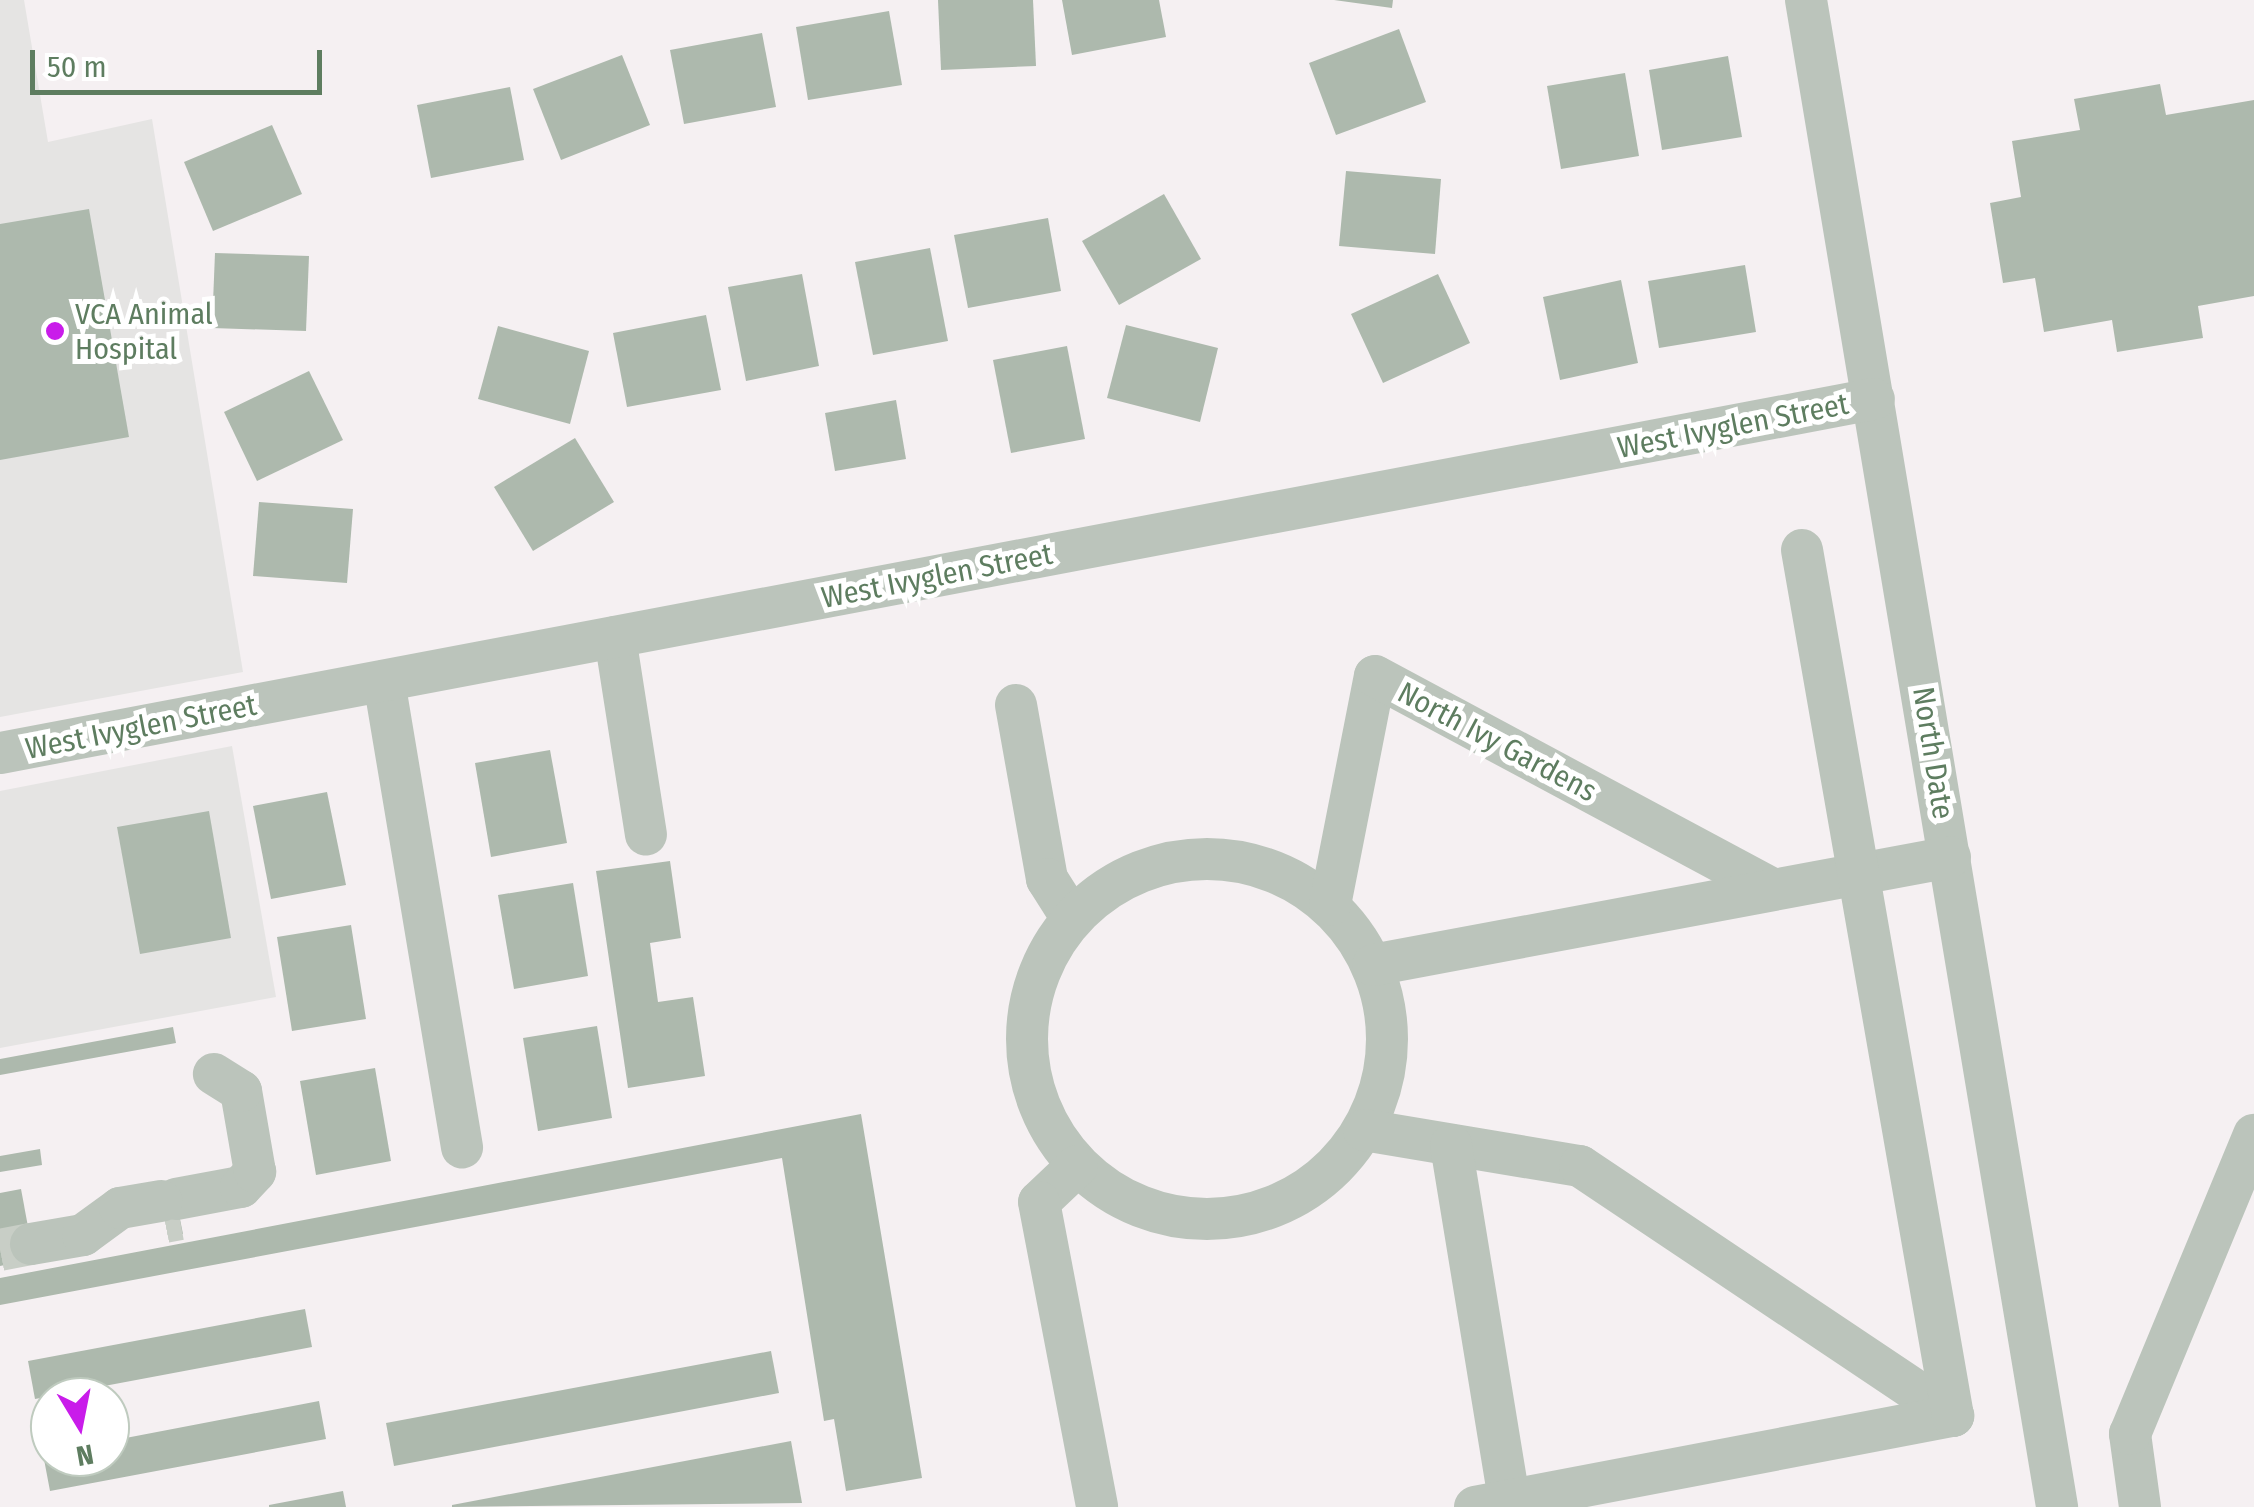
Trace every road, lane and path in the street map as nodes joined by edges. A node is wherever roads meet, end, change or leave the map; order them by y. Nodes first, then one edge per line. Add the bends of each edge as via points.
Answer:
1 (1806, 0) edge
2 (1874, 399) junction
3 (1802, 550) dead end
4 (615, 637) junction
5 (384, 681) junction
6 (1016, 704) dead end
7 (0, 753) edge
8 (646, 835) dead end
9 (1950, 857) junction
10 (1859, 874) junction
11 (1773, 889) junction
12 (1330, 905) junction
13 (1071, 917) junction
14 (1373, 965) junction
15 (214, 1074) dead end
16 (1364, 1130) junction
17 (2254, 1134) edge
18 (1452, 1145) junction
19 (462, 1148) dead end
20 (1077, 1166) junction
21 (31, 1244) tunnel mouth
22 (1953, 1416) junction
23 (1492, 1504) edge
24 (1097, 1507) edge
25 (2057, 1507) edge
26 (2140, 1507) edge

1 - 2 street, North Date
2 - 4 street, West Ivyglen Street
2 - 9 street, North Date
3 - 10 street
4 - 5 street, West Ivyglen Street
4 - 8 street
5 - 7 street, West Ivyglen Street
5 - 19 street
6 - 13 street via 1047,879
9 - 10 street
9 - 25 street, North Date
10 - 11 street
10 - 22 street
11 - 12 street, North Ivy Gardens via 1375,676
11 - 14 street
12 - 13 street via 1282,873 1227,858 1170,861 1116,881
12 - 14 street
13 - 20 street via 1031,998 1027,1070 1045,1122
14 - 16 street via 1388,1020 1385,1077
15 - 21 street via 241,1091 253,1126 255,1172 241,1187 171,1210 120,1208 83,1236
16 - 18 street
16 - 20 street via 1329,1173 1282,1203 1229,1218 1174,1217 1122,1199
17 - 26 street via 2130,1434
18 - 22 street via 1580,1166
18 - 23 street
20 - 24 street via 1039,1202
22 - 23 street

